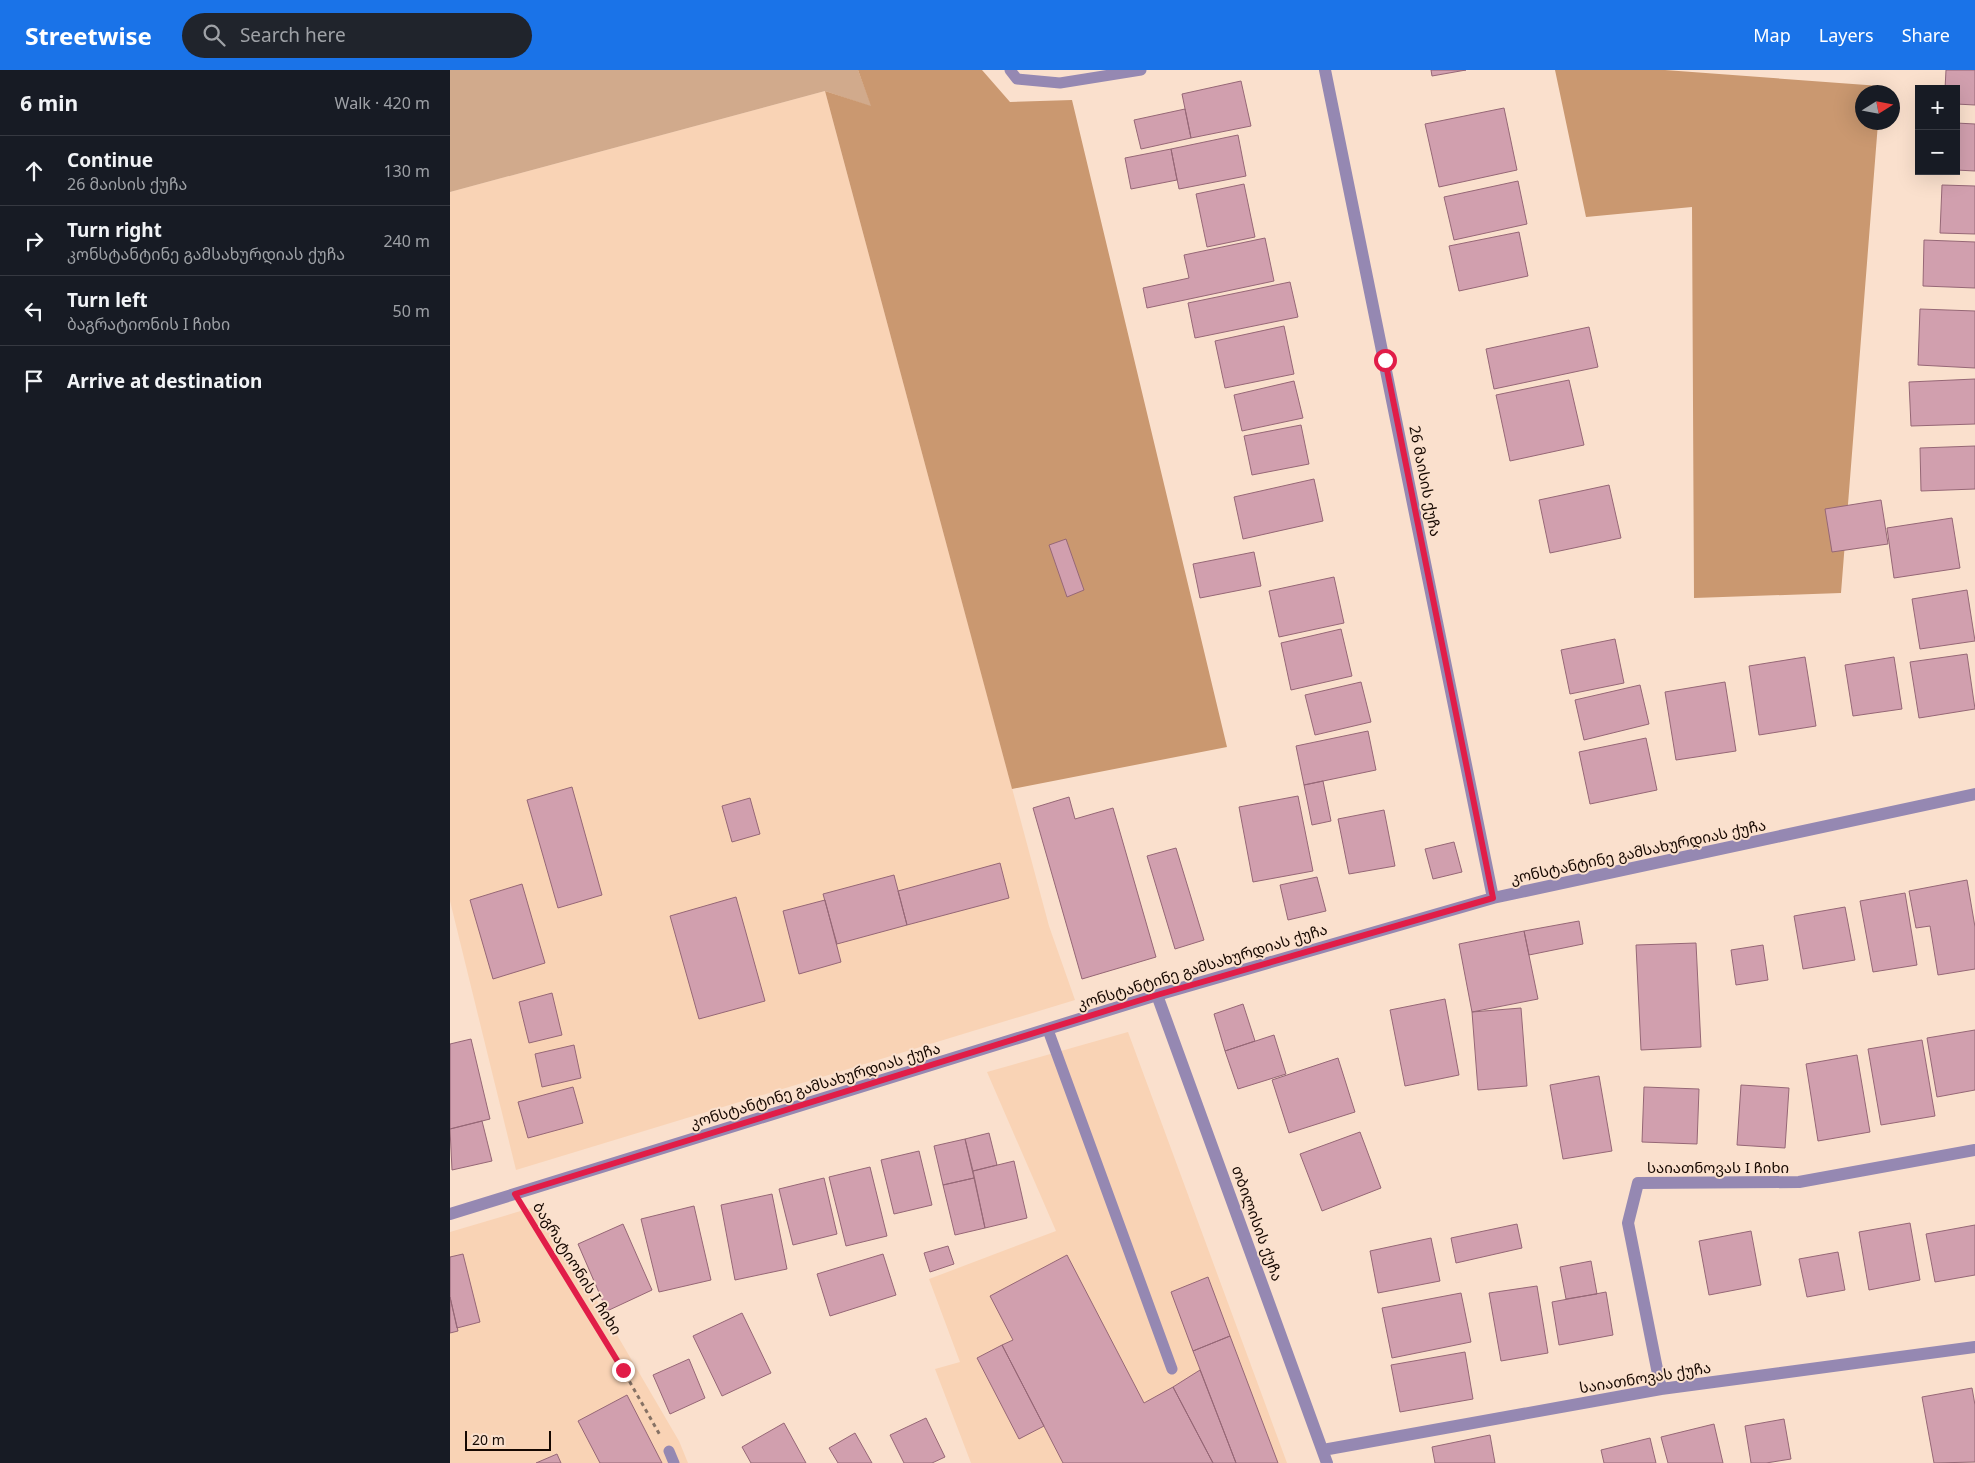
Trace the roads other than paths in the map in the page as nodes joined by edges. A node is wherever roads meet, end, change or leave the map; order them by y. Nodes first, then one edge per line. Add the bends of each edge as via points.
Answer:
1 (1010, 70) edge
2 (1141, 70) edge
3 (1325, 70) edge
4 (1975, 794) edge
5 (1493, 898) junction
6 (1157, 995) junction
7 (1048, 1030) junction
8 (1975, 1150) edge
9 (450, 1214) edge
10 (1975, 1347) edge
11 (1172, 1369) dead end
12 (1661, 1389) junction
13 (1323, 1450) junction
14 (669, 1451) road end
15 (674, 1463) edge
16 (1327, 1463) edge

1 - 2 lane via 1017,79 1060,83
3 - 5 street, 26 მაისის ქუჩა
4 - 5 street, კონსტანტინე გამსახურდიას ქუჩა
5 - 6 street, კონსტანტინე გამსახურდიას ქუჩა
6 - 7 street, კონსტანტინე გამსახურდიას ქუჩა
6 - 13 street, თბილისის ქუჩა
7 - 9 street, კონსტანტინე გამსახურდიას ქუჩა
7 - 11 lane
8 - 12 street, საიათნოვას I ჩიხი via 1799,1182 1638,1183 1628,1223
10 - 12 street, საიათნოვას ქუჩა
12 - 13 street, საიათნოვას ქუჩა
13 - 16 street, თბილისის ქუჩა
14 - 15 lane

